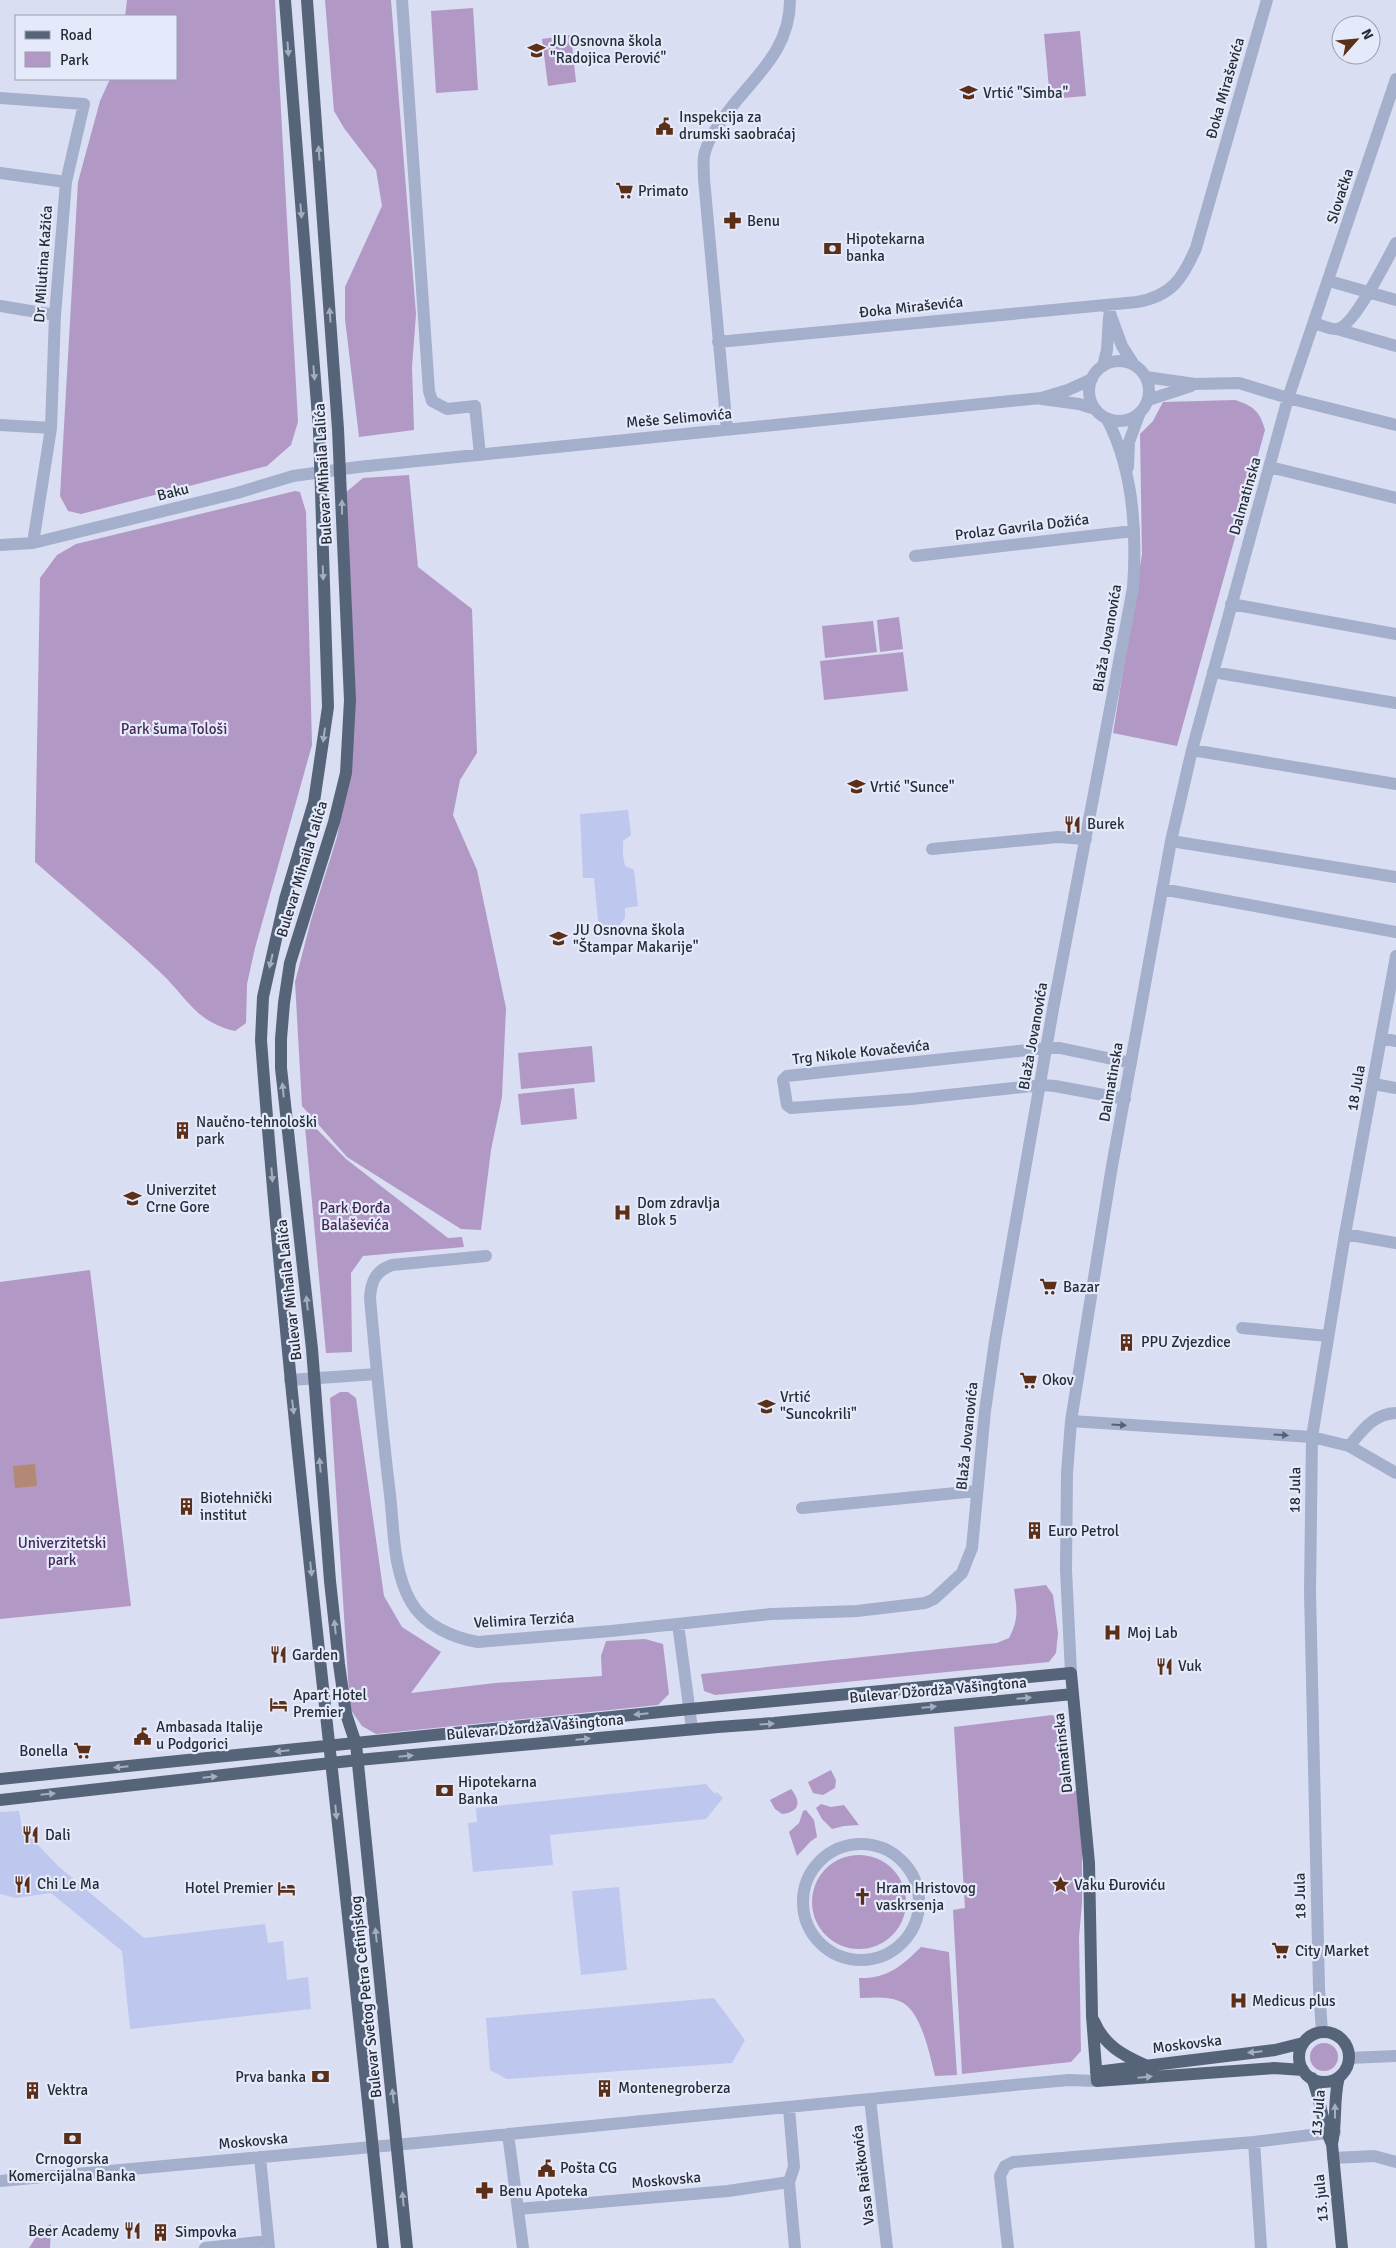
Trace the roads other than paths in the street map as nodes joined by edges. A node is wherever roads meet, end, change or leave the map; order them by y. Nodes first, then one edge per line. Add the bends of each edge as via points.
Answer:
1 (285, 0) edge
2 (307, 0) edge
3 (402, 0) edge
4 (790, 0) edge
5 (1267, 0) edge
6 (1395, 86) edge
7 (0, 98) edge
8 (0, 173) edge
9 (66, 182) junction
10 (1396, 243) edge
11 (1329, 281) junction
12 (1369, 292) junction
13 (1396, 300) edge
14 (0, 306) edge
15 (1108, 310) junction
16 (55, 315) junction
17 (1314, 324) junction
18 (1337, 329) junction
19 (718, 342) junction
20 (1396, 346) edge
21 (1134, 365) junction
22 (1103, 366) junction
23 (1146, 377) junction
24 (1092, 379) junction
25 (1195, 384) junction
26 (1040, 398) junction
27 (1288, 398) junction
28 (1148, 400) junction
29 (1095, 409) junction
30 (1139, 415) junction
31 (1107, 419) junction
32 (1396, 424) edge
33 (0, 425) edge
34 (51, 428) junction
35 (727, 430) junction
36 (480, 454) junction
37 (1270, 467) junction
38 (340, 469) junction
39 (320, 472) junction
40 (1127, 477) junction
41 (1396, 498) edge
42 (1133, 531) junction
43 (33, 543) junction
44 (0, 545) edge
45 (915, 556) dead end
46 (1231, 604) junction
47 (1396, 634) edge
48 (1214, 672) junction
49 (1396, 703) edge
50 (1192, 750) junction
51 (1396, 784) edge
52 (1086, 839) junction
53 (1171, 841) junction
54 (932, 849) dead end
55 (1396, 877) edge
56 (1162, 888) junction
57 (1396, 932) edge
58 (1396, 956) edge
59 (1392, 991) edge
60 (1381, 1038) junction
61 (1396, 1041) edge
62 (1046, 1048) junction
63 (1131, 1063) junction
64 (1374, 1084) junction
65 (1040, 1085) junction
66 (1396, 1088) edge
67 (1125, 1100) junction
68 (1345, 1234) junction
69 (1396, 1243) edge
70 (486, 1256) dead end
71 (1242, 1328) dead end
72 (1328, 1336) junction
73 (377, 1374) junction
74 (314, 1378) junction
75 (290, 1380) junction
76 (1396, 1413) edge
77 (1071, 1421) junction
78 (1312, 1437) junction
79 (1349, 1446) junction
80 (1396, 1473) edge
81 (977, 1491) junction
82 (802, 1508) dead end
83 (942, 1592) joint
84 (678, 1624) junction
85 (1071, 1673) junction
86 (1073, 1694) junction
87 (690, 1709) junction
88 (692, 1729) junction
89 (356, 1744) junction
90 (331, 1746) junction
91 (358, 1760) junction
92 (332, 1764) junction
93 (0, 1779) edge
94 (0, 1800) edge
95 (836, 1850) joint
96 (1092, 2016) junction
97 (1322, 2032) junction
98 (1303, 2044) junction
99 (1396, 2056) edge
100 (1349, 2058) junction
101 (1145, 2066) junction
102 (1307, 2074) junction
103 (1096, 2076) junction
104 (1338, 2077) junction
105 (870, 2098) junction
106 (789, 2108) junction
107 (508, 2134) junction
108 (1331, 2137) junction
109 (1254, 2142) junction
110 (398, 2145) junction
111 (373, 2147) junction
112 (260, 2157) junction
113 (1333, 2158) junction
114 (1396, 2162) edge
115 (0, 2181) edge
116 (789, 2182) junction
117 (518, 2209) junction
118 (268, 2245) edge
119 (205, 2248) edge
120 (383, 2248) edge
121 (408, 2248) edge
122 (522, 2248) edge
123 (794, 2248) edge
124 (887, 2248) edge
125 (1008, 2248) edge
126 (1261, 2248) edge
127 (1342, 2248) edge

1 -> 39 main road, Bulevar Mihaila Lalića
38 -> 2 main road, Bulevar Mihaila Lalića
3 - 36 street via 429,391 432,401 447,409 475,406
4 - 19 street via 788,26 781,45 728,112 704,155
5 - 15 street, Đoka Miraševića via 1196,248 1183,276 1153,299
6 - 11 street, Slovačka
7 - 9 street, Dr Milutina Kažića via 84,104
8 - 9 street
9 - 16 street, Dr Milutina Kažića
10 - 12 street
11 - 12 street
11 - 17 street, Slovačka
12 - 13 street
12 - 18 street via 1346,325
14 - 16 street
15 - 19 street, Đoka Miraševića
15 - 21 street via 1122,346
15 - 22 street via 1107,350
16 - 34 street, Dr Milutina Kažića
17 - 18 street
17 - 27 street, Dalmatinska
18 - 20 street
19 - 35 street
21 - 22 street via 1118,361
21 - 23 street
22 - 24 street
23 - 25 street
23 - 28 street
24 - 26 street, Meše Selimovića
24 - 29 street via 1090,395
25 - 27 street via 1239,383
25 - 28 street
26 - 29 street, Meše Selimovića
26 - 35 street, Meše Selimovića
27 - 32 street
27 - 37 street, Dalmatinska
28 - 30 street
29 - 31 street
30 - 31 street via 1122,422
30 - 40 street, Blaža Jovanovića via 1130,442
31 - 40 street, Blaža Jovanovića via 1118,443
33 - 34 street
34 - 43 street, Dr Milutina Kažića
35 - 36 street, Meše Selimovića
36 - 38 street, Meše Selimovića
37 - 41 street
37 - 46 street, Dalmatinska
38 - 39 street, Meše Selimovića
74 -> 38 main road, Bulevar Mihaila Lalića via 280,1039 290,963 346,774 350,700
39 - 43 street, Baku via 293,476
39 -> 75 main road, Bulevar Mihaila Lalića via 328,707 314,802 285,899 262,997 261,1040
40 - 42 street, Blaža Jovanovića
42 - 45 street, Prolaz Gavrila Dožića
42 - 52 street, Blaža Jovanovića via 1130,608
43 - 44 street, Baku
46 - 47 street
46 - 48 street, Dalmatinska
48 - 49 street
48 - 50 street, Dalmatinska
50 - 51 street
50 - 53 street, Dalmatinska
52 - 54 street via 1058,837
52 - 62 street, Blaža Jovanovića
53 - 55 street
53 - 56 street, Dalmatinska
56 - 57 street
56 - 63 street, Dalmatinska
58 - 59 street, 18 Jula
59 - 60 street, 18 Jula
60 - 61 street
60 - 64 street, 18 Jula
62 - 63 street
62 - 65 street, Blaža Jovanovića
62 - 65 street, Trg Nikole Kovačevića via 787,1076 783,1080 786,1105 791,1108
63 - 67 street, Dalmatinska
64 - 66 street
64 - 68 street, 18 Jula
65 - 67 street
65 - 81 street, Blaža Jovanovića via 995,1341
67 - 77 street, Dalmatinska
68 - 69 street
68 - 72 street, 18 Jula
70 - 73 street, Velimira Terzića via 392,1265 380,1271 371,1283 370,1298
71 - 72 street
72 - 78 street, 18 Jula
73 - 74 street
73 - 84 street, Velimira Terzića via 399,1574 412,1603 427,1620 460,1639 478,1642
74 - 75 street
89 -> 74 main road, Bulevar Mihaila Lalića via 346,1714 339,1664
75 -> 90 main road, Bulevar Mihaila Lalića
76 - 79 street via 1373,1419
77 -> 78 street
77 - 85 street, Dalmatinska via 1066,1570
78 - 79 street
78 - 97 street, 18 Jula via 1310,1592
79 - 80 street
81 - 82 street
81 - 83 street, Blaža Jovanovića via 968,1561 962,1573
83 - 84 street, Velimira Terzića via 925,1603 870,1610 771,1614
84 - 87 street
85 - 86 main road, Dalmatinska
85 - 87 main road, Bulevar Džordža Vašingtona
88 -> 86 main road, Bulevar Džordža Vašingtona
86 - 96 main road, Dalmatinska via 1089,1863
87 - 88 street
87 -> 89 main road, Bulevar Džordža Vašingtona
91 -> 88 main road, Bulevar Džordža Vašingtona
89 - 90 main road, Bulevar Džordža Vašingtona
89 - 91 main road, Bulevar Svetog Petra Cetinjskog
90 - 92 main road, Bulevar Svetog Petra Cetinjskog
90 -> 93 main road, Bulevar Džordža Vašingtona
91 - 92 main road, Bulevar Džordža Vašingtona
110 -> 91 main road, Bulevar Svetog Petra Cetinjskog
94 -> 92 main road, Bulevar Džordža Vašingtona
92 -> 111 main road, Bulevar Svetog Petra Cetinjskog
95 - 95 street via 818,1863 807,1882 804,1907 813,1934 833,1953 846,1958 859,1960 885,1955 896,1948 913,1928 919,1903 914,1877 897,1857 886,1850 861,1844
96 - 101 main road via 1102,2036 1113,2048
96 - 103 main road, Dalmatinska
97 - 98 main road
97 - 100 main road via 1341,2039 1346,2044
98 -> 101 main road, Moskovska
98 - 102 main road via 1299,2057
99 - 100 street
100 - 104 main road via 1344,2072
101 - 103 main road, Moskovska
103 -> 102 main road, Moskovska via 1264,2069
102 - 104 main road via 1325,2082
102 - 108 main road, 13 Jula
103 - 105 street, Moskovska
108 -> 104 main road, 13 Jula
105 - 106 street, Moskovska
105 - 124 street, Vasa Raičkovića
106 - 107 street, Moskovska
106 - 116 street via 794,2167
107 - 110 street, Moskovska
107 - 117 street
108 - 109 street
108 - 113 main road, 13. jula
109 - 125 street via 1013,2162 1005,2166 1000,2176
109 - 126 street
110 - 111 street, Moskovska
121 -> 110 main road, Bulevar Svetog Petra Cetinjskog
111 - 112 street, Moskovska
111 - 120 main road, Bulevar Svetog Petra Cetinjskog
112 - 115 street, Moskovska
112 - 118 street
113 - 114 street via 1374,2156
113 - 127 main road, 13. jula
116 - 117 street, Moskovska
116 - 123 street
117 - 122 street
118 - 119 street

